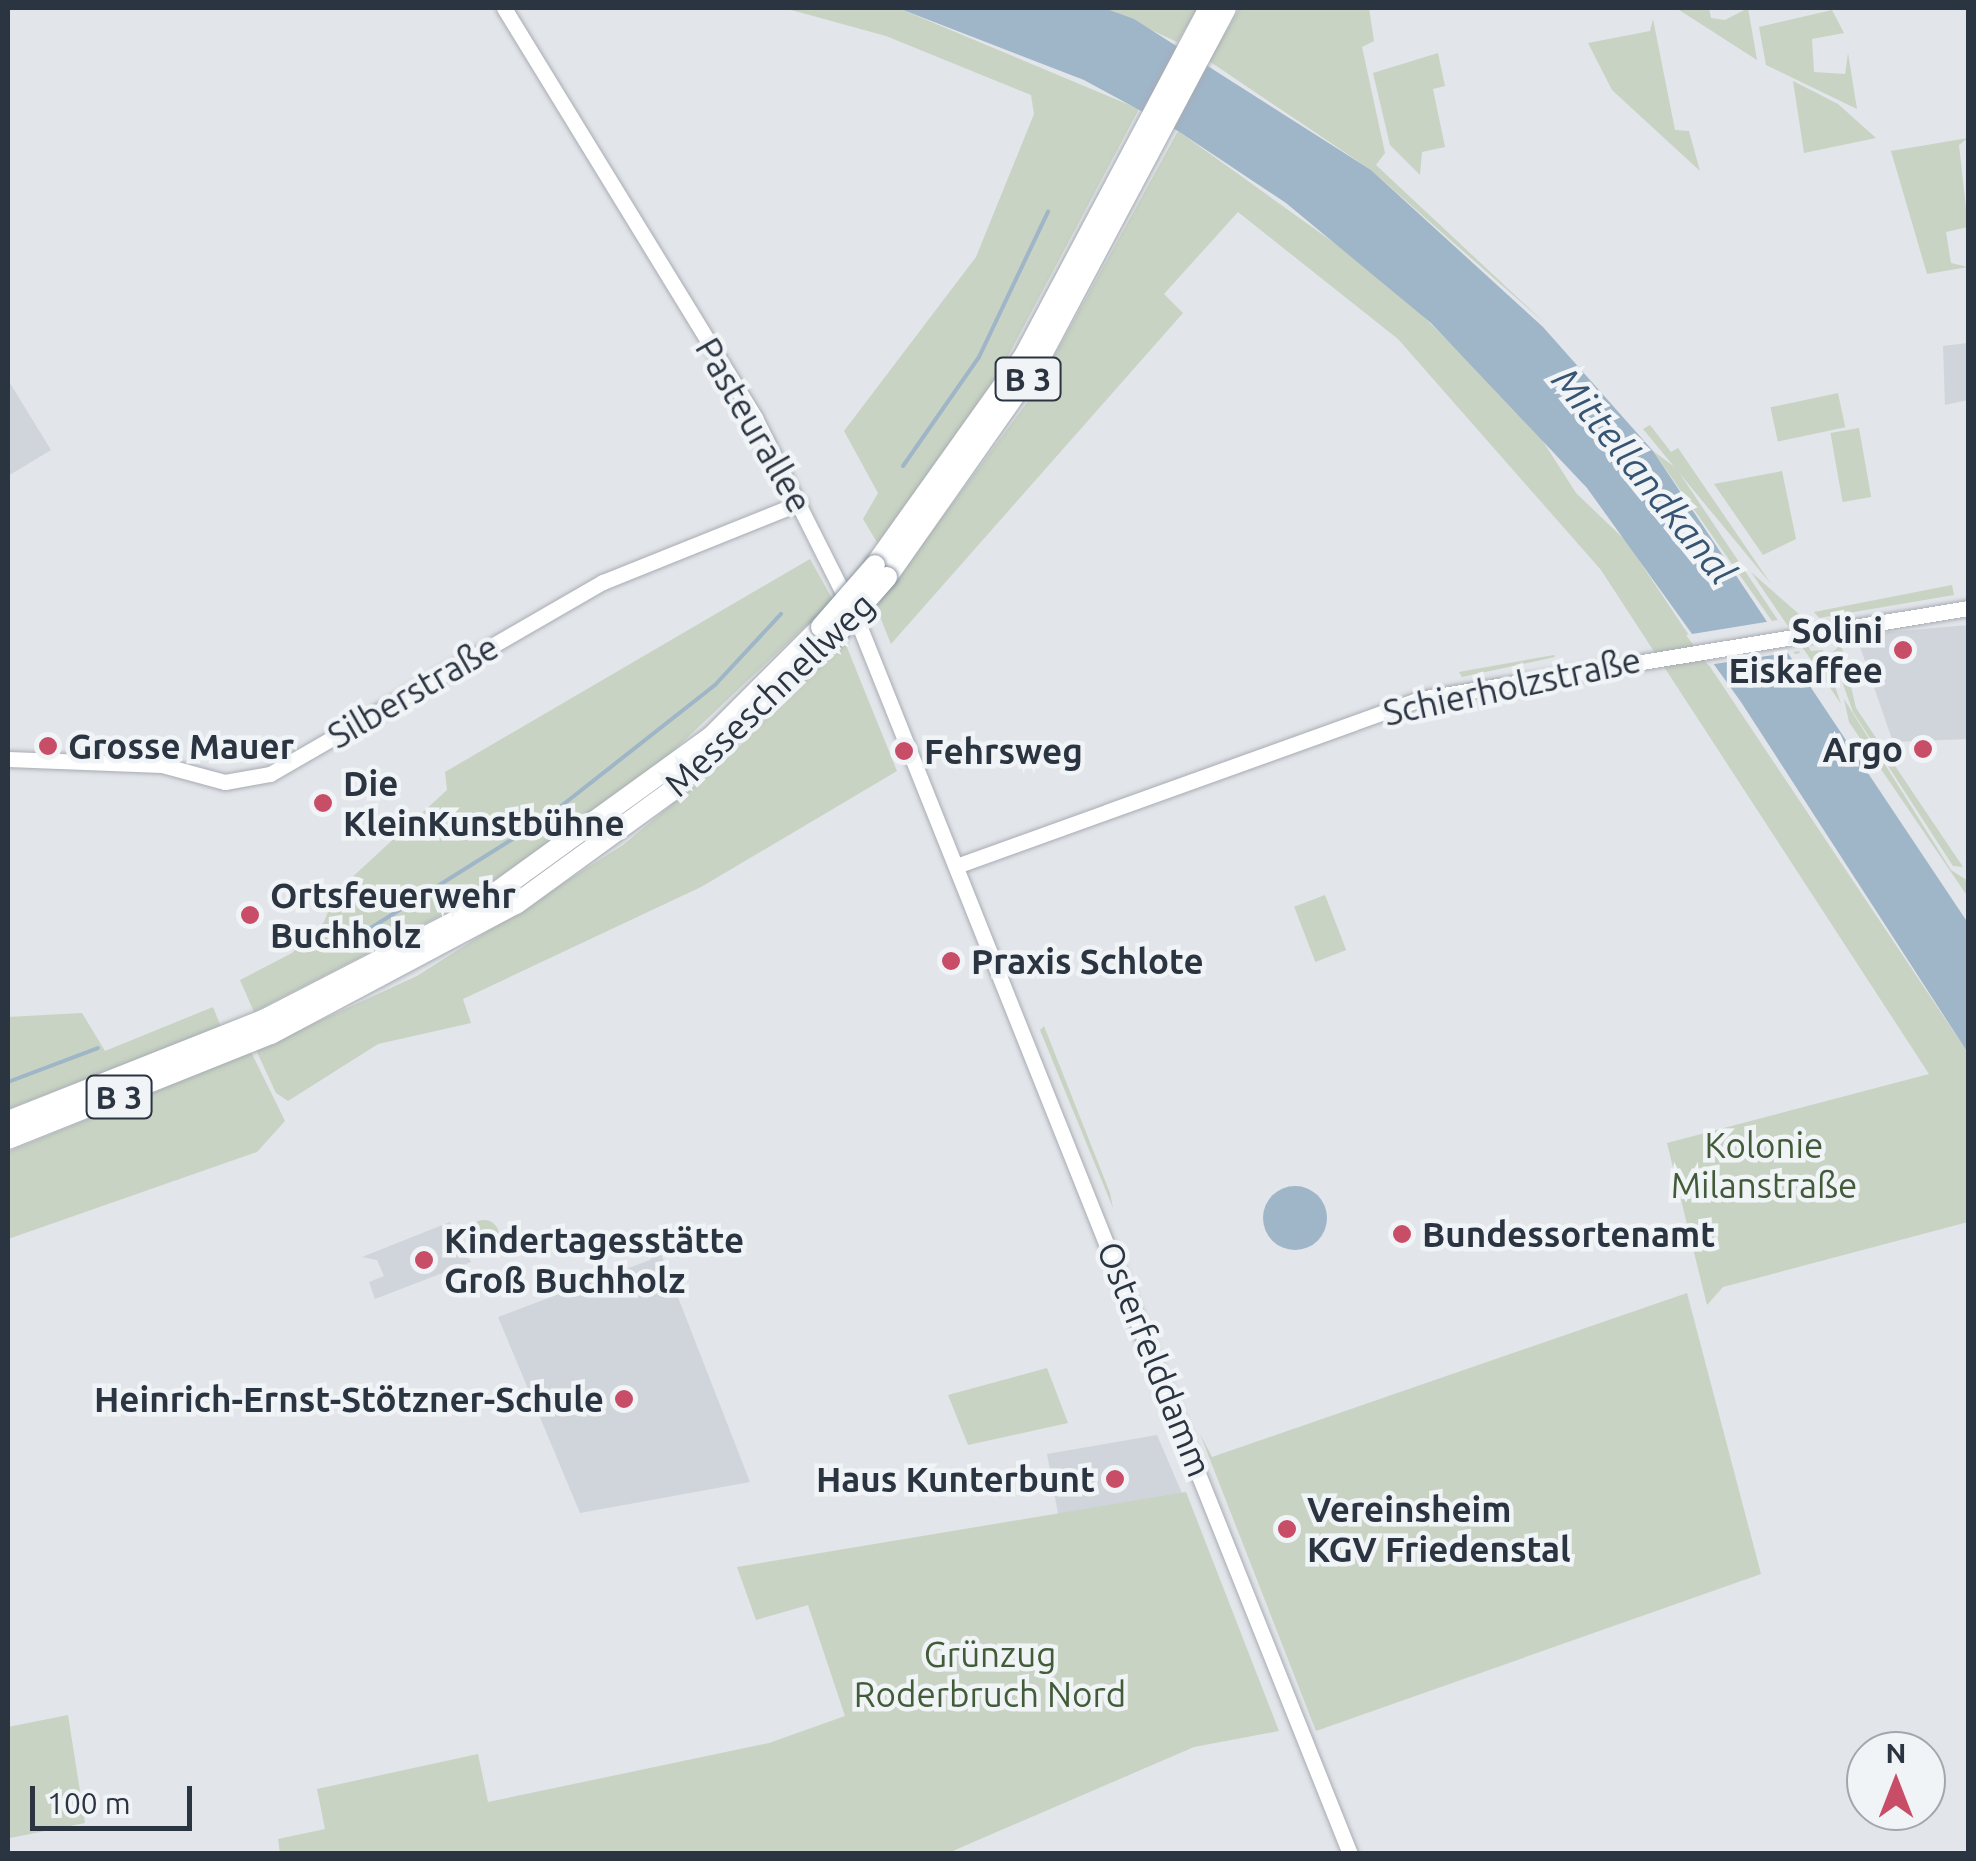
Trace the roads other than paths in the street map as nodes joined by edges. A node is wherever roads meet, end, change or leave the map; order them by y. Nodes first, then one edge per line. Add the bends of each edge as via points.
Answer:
1 (504, 8) edge
2 (1219, 10) edge
3 (800, 503) junction
4 (1968, 608) edge
5 (8, 759) edge
6 (959, 865) junction
7 (226, 1044) junction
8 (8, 1121) edge
9 (8, 1139) edge
10 (1350, 1854) edge

1 - 3 street, Pasteurallee
2 - 7 highway, Messeschnellweg / B 3, bridge via 1000,395 881,571 828,632 606,822 458,920
3 - 5 street, Silberstraße via 603,582 270,774 225,782 162,765
3 - 6 street, Pasteurallee
4 - 6 street, Schierholzstraße via 1419,699
6 - 10 street, Osterfelddamm
7 - 8 highway, Messeschnellweg / B 3
7 - 9 highway, Messeschnellweg / B 3

